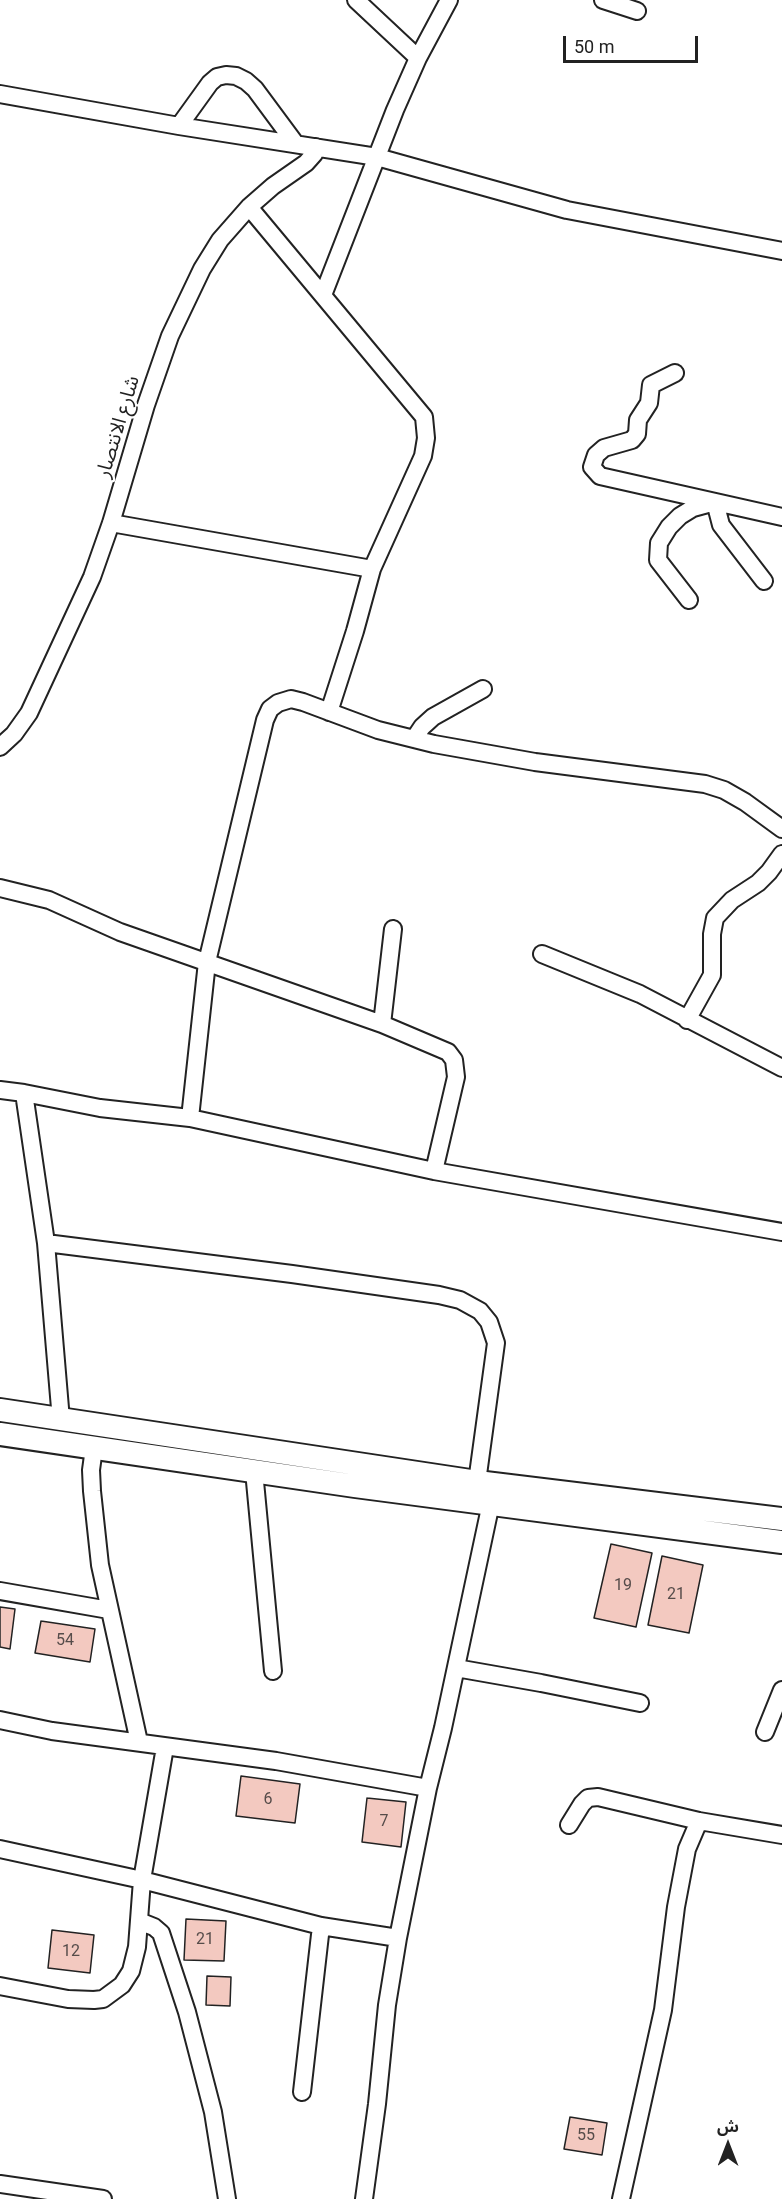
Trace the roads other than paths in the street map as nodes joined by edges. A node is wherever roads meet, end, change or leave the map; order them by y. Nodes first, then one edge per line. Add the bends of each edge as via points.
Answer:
1 (356, 0) edge
2 (450, 0) edge
3 (603, 0) edge
4 (637, 11) dead end
5 (418, 58) junction
6 (0, 94) edge
7 (179, 126) junction
8 (295, 143) junction
9 (316, 147) junction
10 (377, 157) junction
11 (249, 207) junction
12 (782, 251) edge
13 (323, 295) junction
14 (675, 373) dead end
15 (715, 502) junction
16 (782, 517) edge
17 (111, 523) junction
18 (372, 569) junction
19 (764, 581) dead end
20 (688, 600) dead end
21 (483, 689) dead end
22 (328, 712) junction
23 (414, 739) junction
24 (0, 747) edge
25 (782, 829) edge
26 (782, 854) edge
27 (0, 888) edge
28 (393, 929) dead end
29 (542, 954) dead end
30 (207, 962) junction
31 (687, 1020) junction
32 (382, 1024) junction
33 (782, 1068) edge
34 (0, 1090) edge
35 (24, 1093) junction
36 (190, 1118) junction
37 (434, 1171) junction
38 (782, 1232) edge
39 (46, 1243) junction
40 (0, 1410) edge
41 (61, 1420) junction
42 (0, 1434) edge
43 (94, 1449) junction
44 (254, 1471) junction
45 (477, 1482) junction
46 (491, 1503) junction
47 (782, 1519) edge
48 (782, 1542) edge
49 (0, 1591) edge
50 (109, 1610) junction
51 (456, 1668) junction
52 (273, 1671) dead end
53 (782, 1690) edge
54 (640, 1703) dead end
55 (0, 1720) edge
56 (765, 1732) dead end
57 (139, 1742) junction
58 (165, 1747) junction
59 (428, 1788) junction
60 (699, 1821) junction
61 (569, 1825) dead end
62 (782, 1835) edge
63 (0, 1849) edge
64 (142, 1880) junction
65 (139, 1921) junction
66 (321, 1926) junction
67 (398, 1938) junction
68 (0, 1986) edge
69 (302, 2092) dead end
70 (0, 2184) edge
71 (102, 2199) edge
72 (227, 2199) edge
73 (364, 2199) edge
74 (621, 2199) edge

1 - 5 street
2 - 5 street
3 - 4 street
5 - 10 street
6 - 7 street
7 - 8 street
7 - 8 street via 210,83 226,75 236,76 255,89
8 - 9 street
9 - 10 street
9 - 11 street, شارع الانتصار via 306,163
10 - 12 street via 567,210
10 - 13 street
11 - 13 street
11 - 17 street, شارع الانتصار via 220,240 179,315 146,405
13 - 18 street via 424,417 423,456
14 - 15 street via 651,385 649,403 632,440 604,448 596,455 592,467 600,476
15 - 16 street
15 - 19 street via 721,525
15 - 20 street via 680,516 659,543 658,560
17 - 18 street
17 - 24 street, شارع الانتصار via 92,577 28,713
18 - 22 street
21 - 23 street via 433,717
22 - 23 street
22 - 30 street via 291,699 270,709 264,720
23 - 25 street via 535,762 705,784 745,802
26 - 31 street via 758,883 715,918 712,975
27 - 30 street via 49,900 120,932
28 - 32 street
29 - 31 street via 640,994
30 - 32 street
30 - 36 street
31 - 33 street
32 - 37 street via 439,1047 454,1060 456,1077
34 - 35 street
35 - 36 street via 100,1108
35 - 39 street
36 - 37 street
37 - 38 street
39 - 41 street
39 - 45 street via 439,1295 480,1311 489,1322 496,1343
40 - 41 street
41 - 45 street
42 - 43 street
43 - 44 street
43 - 50 street via 92,1503
44 - 46 street
44 - 52 street
45 - 47 street
46 - 48 street
46 - 51 street
49 - 50 street
50 - 57 street
51 - 54 street
51 - 59 street
53 - 56 street
55 - 57 street
57 - 58 street
58 - 59 street via 276,1761
58 - 64 street
59 - 67 street
60 - 61 street via 598,1797 588,1798
60 - 62 street
60 - 74 street via 687,1849 663,2010
63 - 64 street
64 - 65 street
64 - 66 street
65 - 68 street via 130,1971 122,1985 103,1999 68,1999
65 - 72 street via 161,1934 187,2012 213,2112
66 - 67 street
66 - 69 street
67 - 73 street
70 - 71 street

